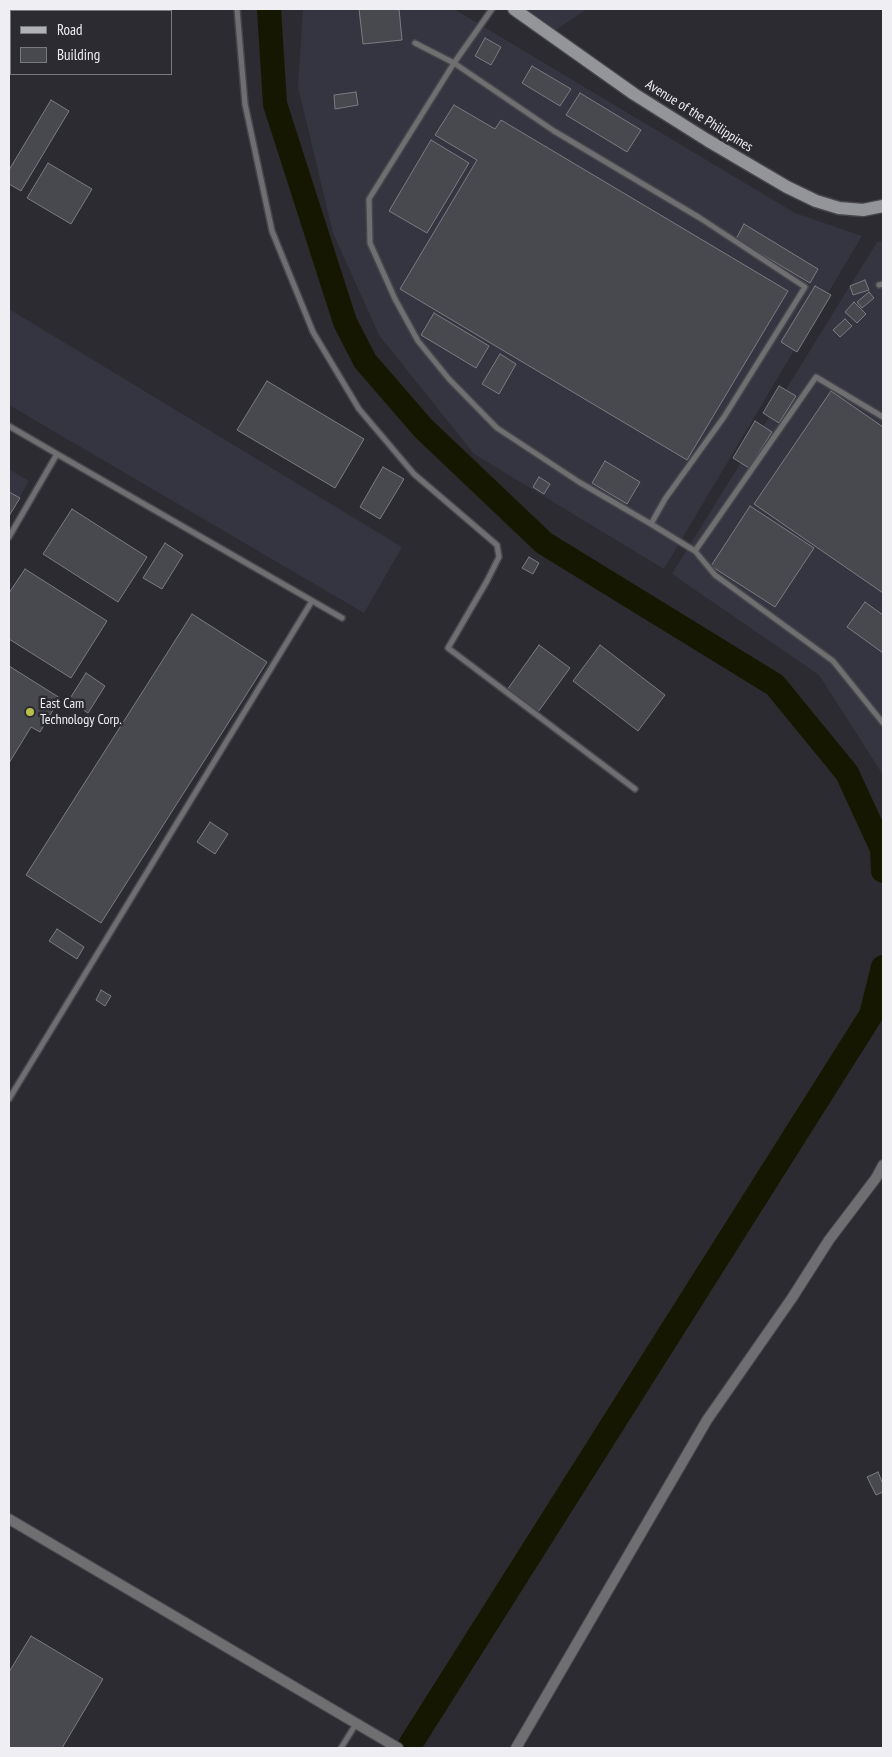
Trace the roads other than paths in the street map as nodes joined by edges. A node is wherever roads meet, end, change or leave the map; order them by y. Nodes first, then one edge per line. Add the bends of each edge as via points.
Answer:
1 (237, 9) edge
2 (492, 9) edge
3 (514, 9) edge
4 (415, 43) dead end
5 (454, 63) junction
6 (883, 206) edge
7 (883, 417) edge
8 (9, 426) edge
9 (57, 454) junction
10 (651, 524) junction
11 (9, 537) edge
12 (695, 552) junction
13 (312, 601) junction
14 (342, 618) dead end
15 (883, 723) edge
16 (635, 788) dead end
17 (9, 1099) edge
18 (883, 1165) edge
19 (9, 1519) edge
20 (356, 1724) junction
21 (341, 1748) edge
22 (398, 1748) edge
23 (516, 1748) edge

1 - 16 lane via 246,104 272,231 313,332 359,409 414,474 497,545 499,557 448,648
2 - 5 lane
3 - 6 main road, Avenue of the Philippines via 642,99 786,187 839,208 863,210
4 - 5 lane
5 - 10 lane via 369,199 370,243 418,342 497,428
5 - 10 lane via 554,131 700,218 804,287 724,417
7 - 12 lane via 816,376
8 - 9 lane
9 - 11 lane
9 - 13 lane
10 - 12 lane
12 - 15 lane via 715,575 833,661
13 - 14 lane
13 - 17 lane
18 - 23 street via 707,1420
19 - 20 street
20 - 21 lane
20 - 22 street

